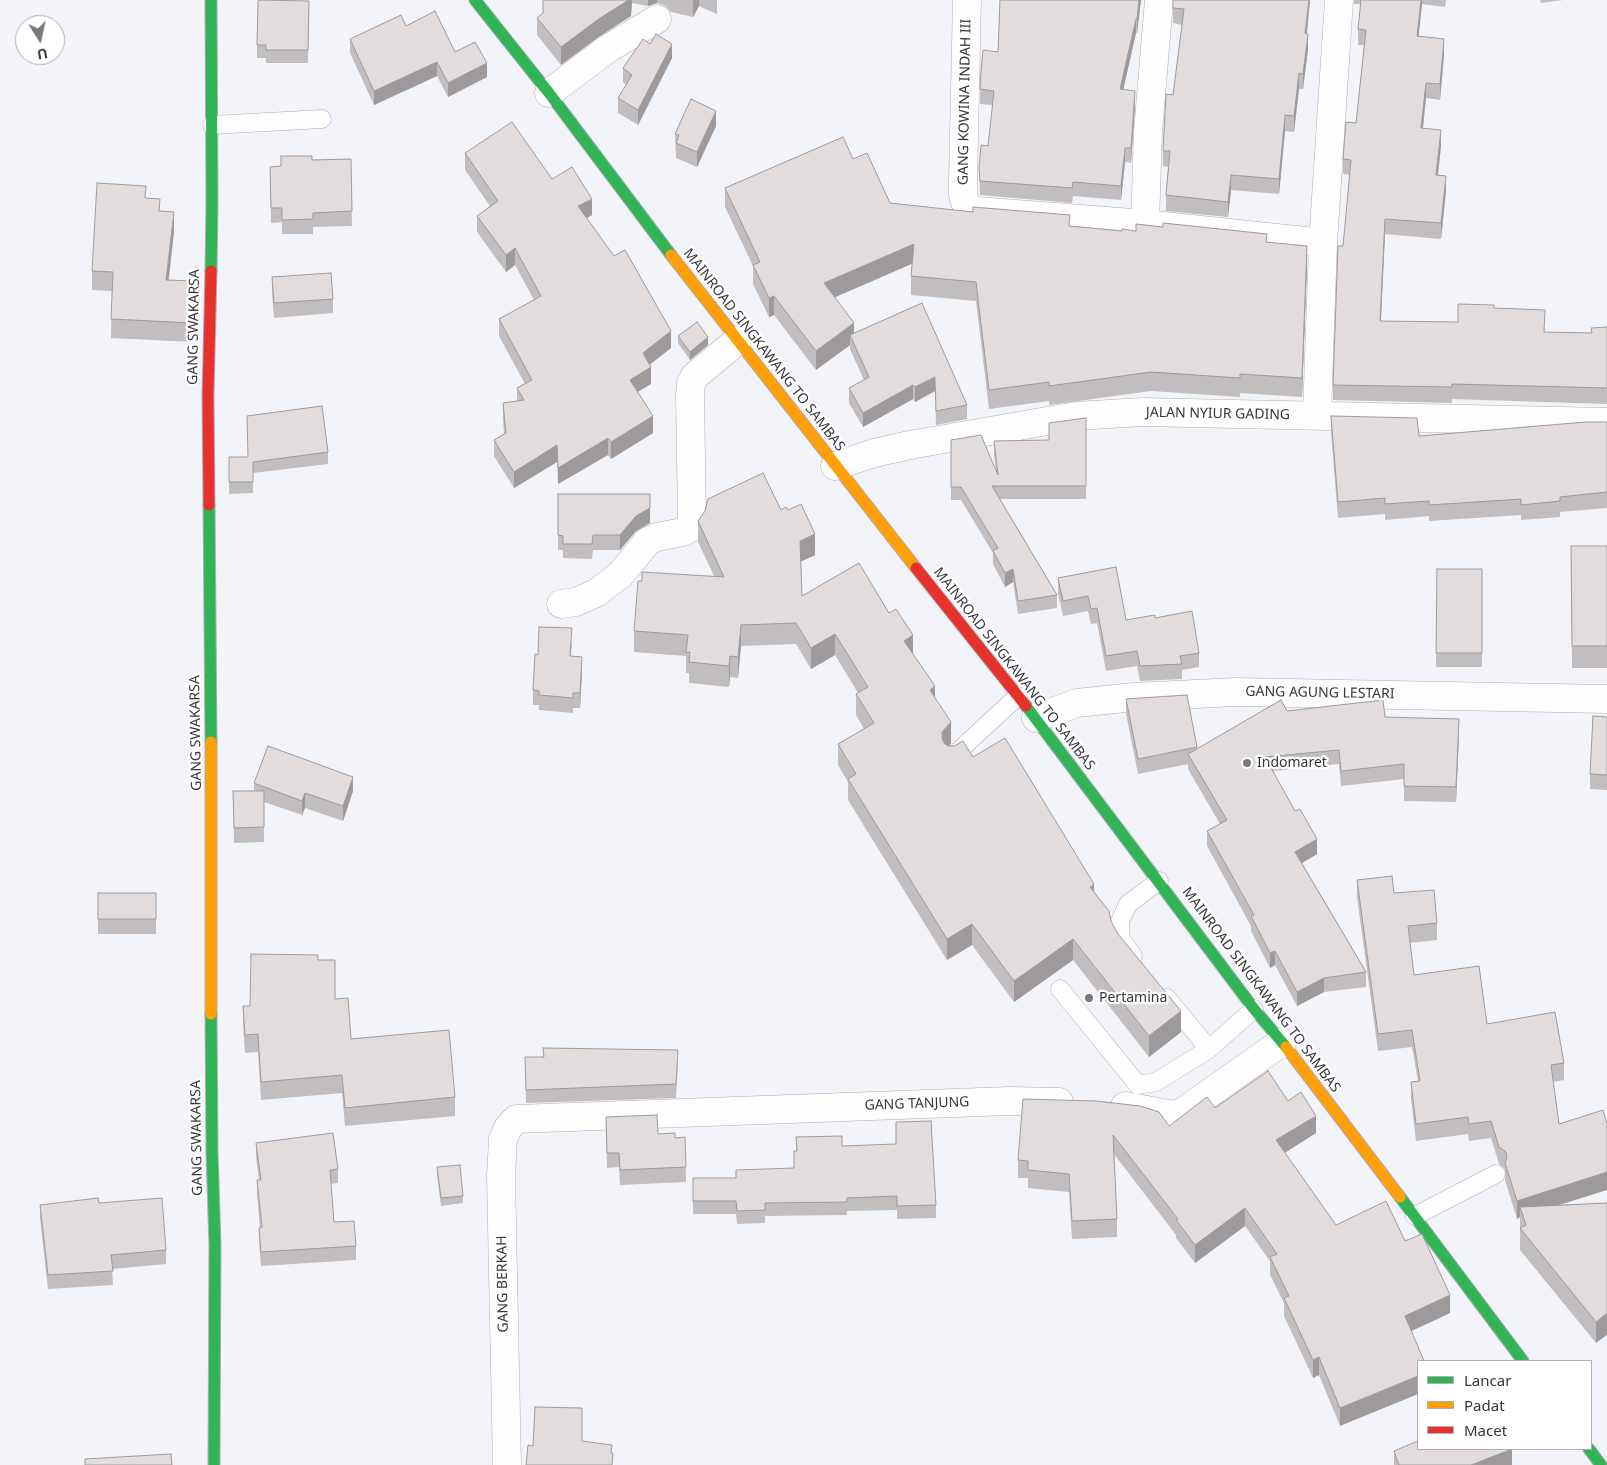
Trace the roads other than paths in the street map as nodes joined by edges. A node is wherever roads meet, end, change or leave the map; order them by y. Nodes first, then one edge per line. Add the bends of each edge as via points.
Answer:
1 (211, 0) edge
2 (475, 0) edge
3 (967, 0) edge
4 (1159, 0) edge
5 (1339, 0) edge
6 (657, 19) dead end
7 (549, 93) junction
8 (322, 119) dead end
9 (212, 125) junction
10 (1145, 224) junction
11 (1323, 243) junction
12 (730, 347) junction
13 (1317, 415) junction
14 (1607, 422) edge
15 (834, 466) junction
16 (561, 604) dead end
17 (1018, 696) junction
18 (1607, 699) edge
19 (1036, 718) junction
20 (952, 757) edge
21 (1159, 881) junction
22 (1144, 970) edge
23 (1155, 984) edge
24 (1060, 989) dead end
25 (1254, 1009) junction
26 (1282, 1042) junction
27 (1209, 1049) junction
28 (529, 1118) joint
29 (1496, 1174) dead end
30 (1415, 1216) junction
31 (1523, 1360) edge
32 (1590, 1450) edge
33 (214, 1465) edge
34 (507, 1465) edge
35 (1601, 1465) edge

1 - 9 main road, GANG SWAKARSA
2 - 7 main road, MAINROAD SINGKAWANG TO SAMBAS
3 - 10 street, GANG KOWINA INDAH III via 965,202 977,211
4 - 10 street via 1148,132
5 - 11 street
6 - 7 street via 609,48
7 - 12 main road, MAINROAD SINGKAWANG TO SAMBAS
8 - 9 lane
9 - 33 main road, GANG SWAKARSA via 208,395
10 - 11 street, GANG KOWINA INDAH III
11 - 13 street
12 - 15 main road, MAINROAD SINGKAWANG TO SAMBAS
12 - 16 street via 691,383 690,528 648,541 620,575 596,593 576,602
13 - 14 street, JALAN NYIUR GADING
13 - 15 street, JALAN NYIUR GADING via 1142,412 1076,416 910,445
15 - 17 main road, MAINROAD SINGKAWANG TO SAMBAS
17 - 19 main road, MAINROAD SINGKAWANG TO SAMBAS
17 - 20 lane
18 - 19 street, GANG AGUNG LESTARI via 1236,692 1077,703
19 - 21 main road, MAINROAD SINGKAWANG TO SAMBAS
21 - 22 lane via 1128,904 1120,921 1120,937
21 - 25 main road, MAINROAD SINGKAWANG TO SAMBAS
23 - 27 lane
24 - 27 lane via 1138,1085 1156,1082
25 - 26 main road, MAINROAD SINGKAWANG TO SAMBAS
25 - 27 lane
26 - 28 street, GANG TANJUNG via 1174,1115 1092,1103 1009,1101
26 - 30 main road, MAINROAD SINGKAWANG TO SAMBAS
28 - 34 street, GANG BERKAH via 516,1120 503,1140
29 - 30 lane
30 - 31 main road, MAINROAD SINGKAWANG TO SAMBAS
32 - 35 main road

